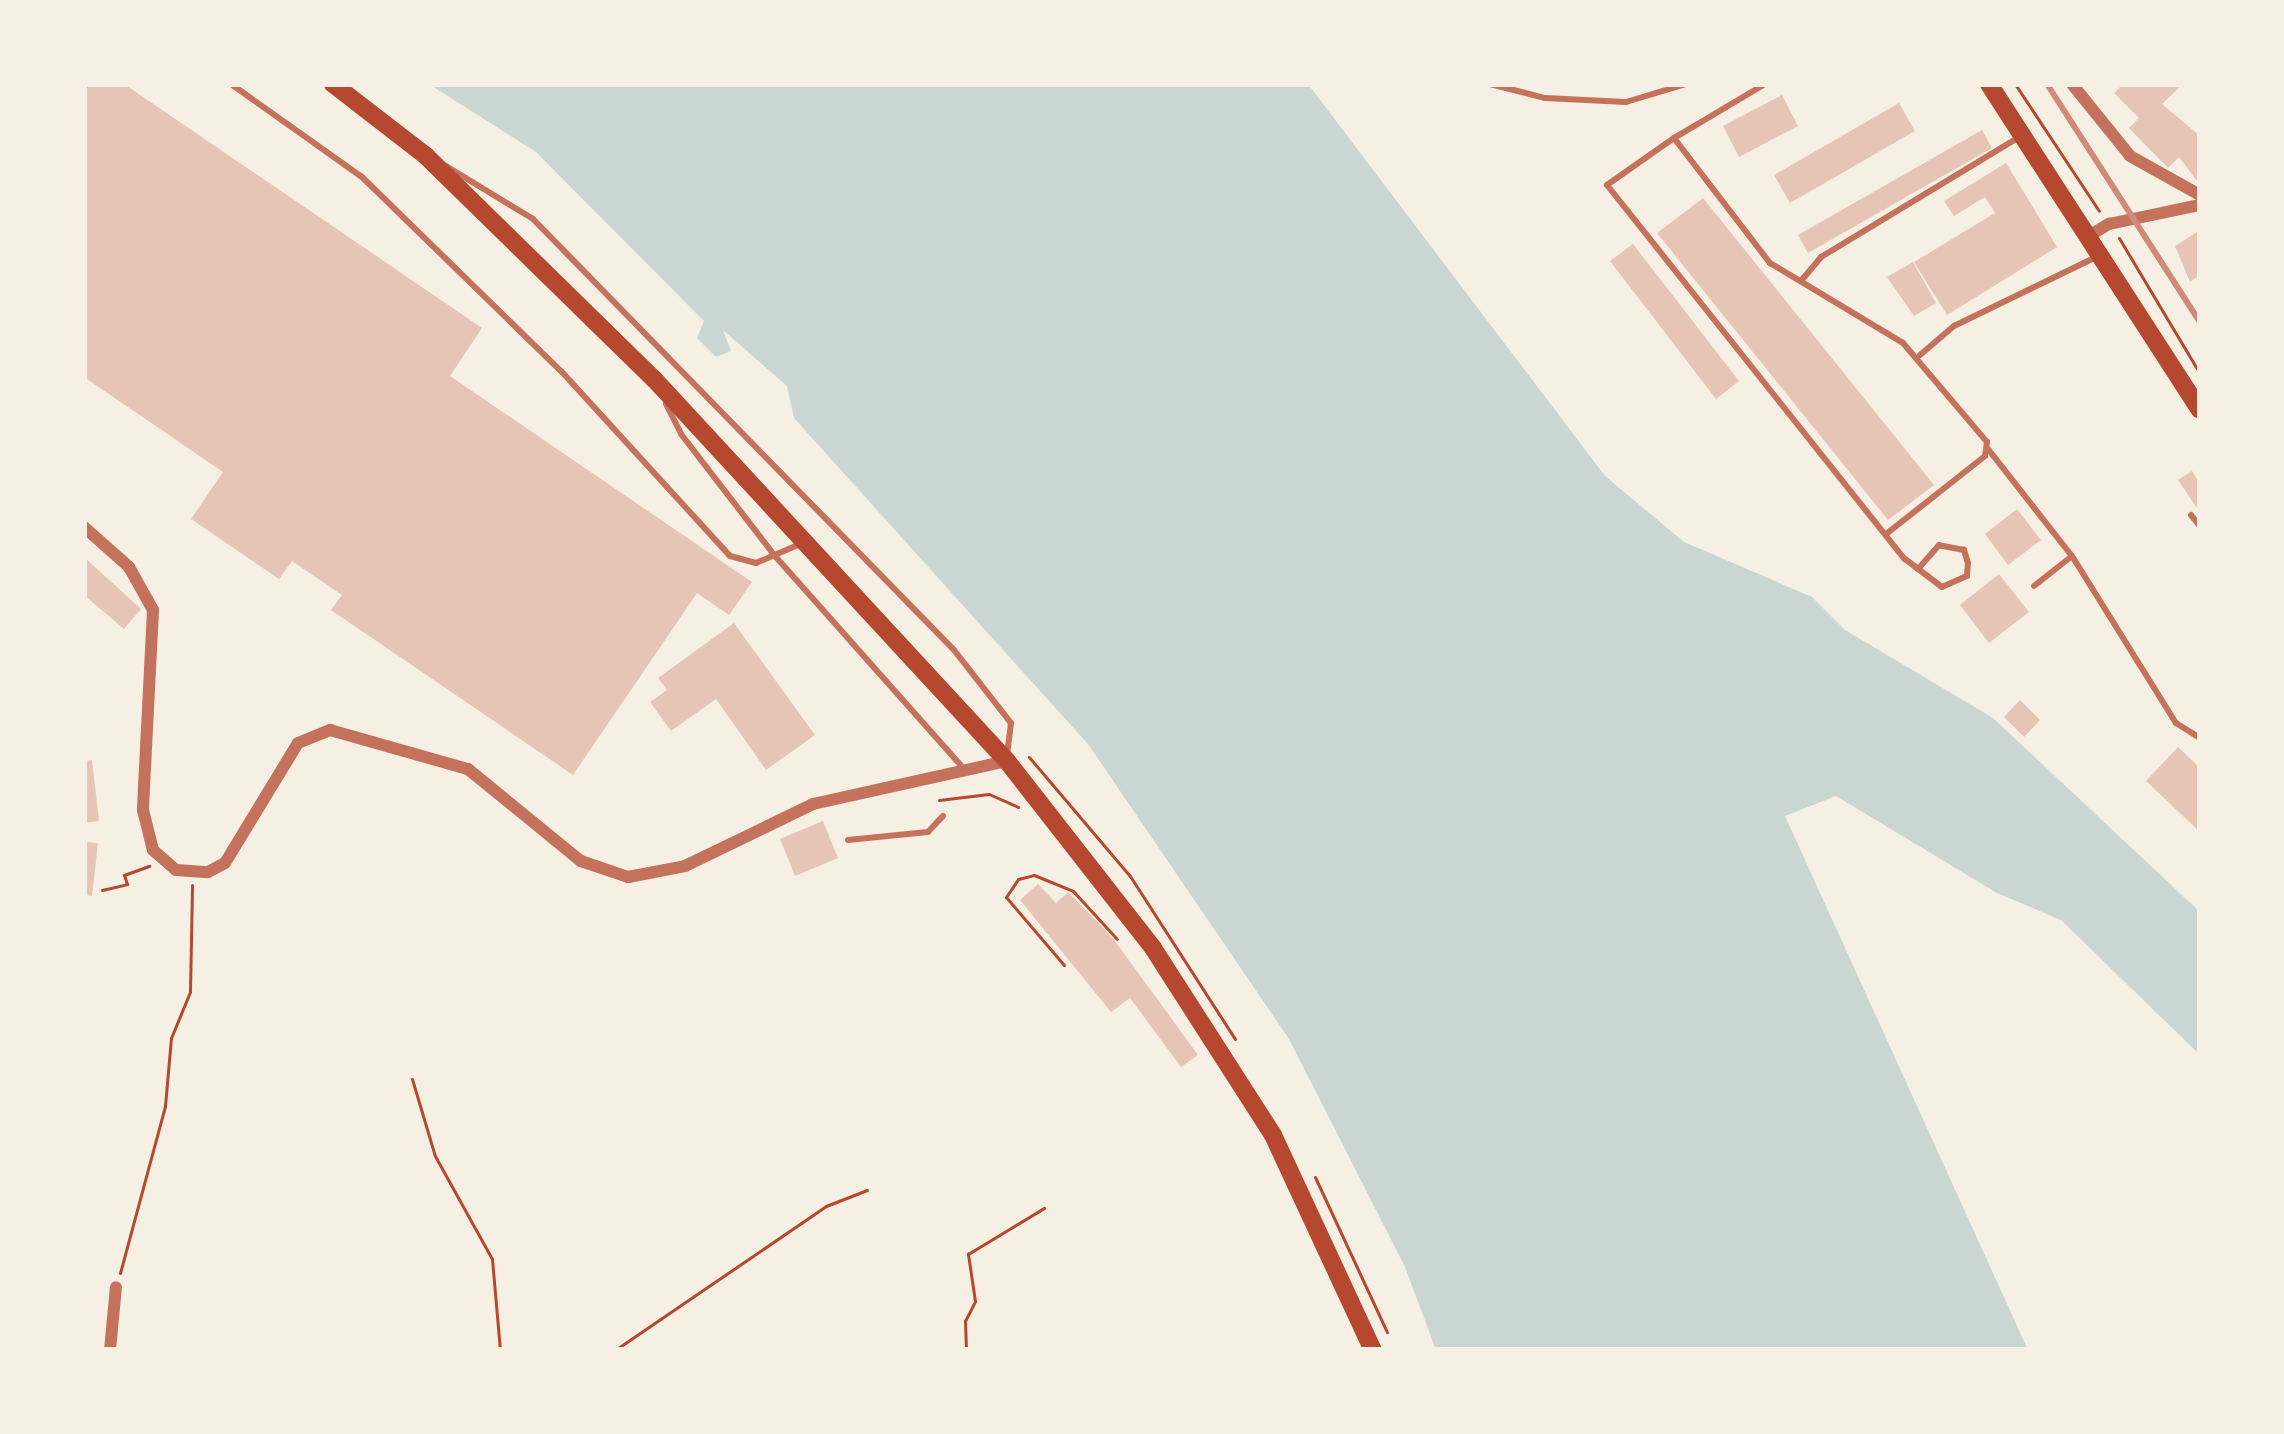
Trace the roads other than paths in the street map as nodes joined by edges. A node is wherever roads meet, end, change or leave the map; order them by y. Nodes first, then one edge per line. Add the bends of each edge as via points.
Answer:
1 (231, 84) edge
2 (333, 84) edge
3 (1490, 84) edge
4 (1686, 84) edge
5 (1765, 84) edge
6 (1989, 84) edge
7 (2072, 84) edge
8 (2022, 136) junction
9 (1674, 138) junction
10 (426, 157) junction
11 (2200, 195) edge
12 (2200, 205) edge
13 (2086, 237) junction
14 (2099, 255) junction
15 (1801, 282) junction
16 (1919, 356) junction
17 (654, 379) junction
18 (2200, 410) edge
19 (1988, 449) junction
20 (2192, 515) dead end
21 (84, 526) edge
22 (2200, 526) edge
23 (1885, 535) junction
24 (803, 542) junction
25 (775, 556) junction
26 (2072, 556) junction
27 (1918, 569) junction
28 (2034, 586) dead end
29 (2200, 738) edge
30 (1007, 761) junction
31 (968, 774) junction
32 (943, 816) dead end
33 (848, 840) dead end
34 (116, 1286) road end
35 (110, 1350) edge
36 (1373, 1350) edge

1 - 25 lane via 362,177 562,372 730,556 756,563
2 - 10 main road
3 - 4 lane via 1545,98 1626,102
5 - 9 lane
6 - 8 main road
7 - 11 street via 2129,156
8 - 13 main road
8 - 15 lane via 1821,257
9 - 15 lane via 1770,263
9 - 23 lane via 1607,184
10 - 17 main road
10 - 30 lane via 501,194 630,311 954,650 1011,723
12 - 13 street via 2109,224
13 - 14 main road
14 - 16 lane via 1954,326
14 - 18 main road
15 - 16 lane
16 - 19 lane
17 - 24 main road
17 - 25 lane via 681,434
19 - 23 lane
19 - 26 lane
20 - 22 lane
21 - 31 street via 129,567 153,610 143,810 162,861 192,872 208,872 239,849 298,743 330,730 468,769 581,861 628,877 685,866 812,804
23 - 27 lane
24 - 25 lane
24 - 30 main road
25 - 31 lane
26 - 28 lane
26 - 29 lane via 2176,723
27 - 27 lane via 1940,545 1964,550 1968,562 1967,576 1942,587
30 - 31 street
30 - 36 main road via 1153,948 1273,1135
32 - 33 lane via 928,832
34 - 35 street

